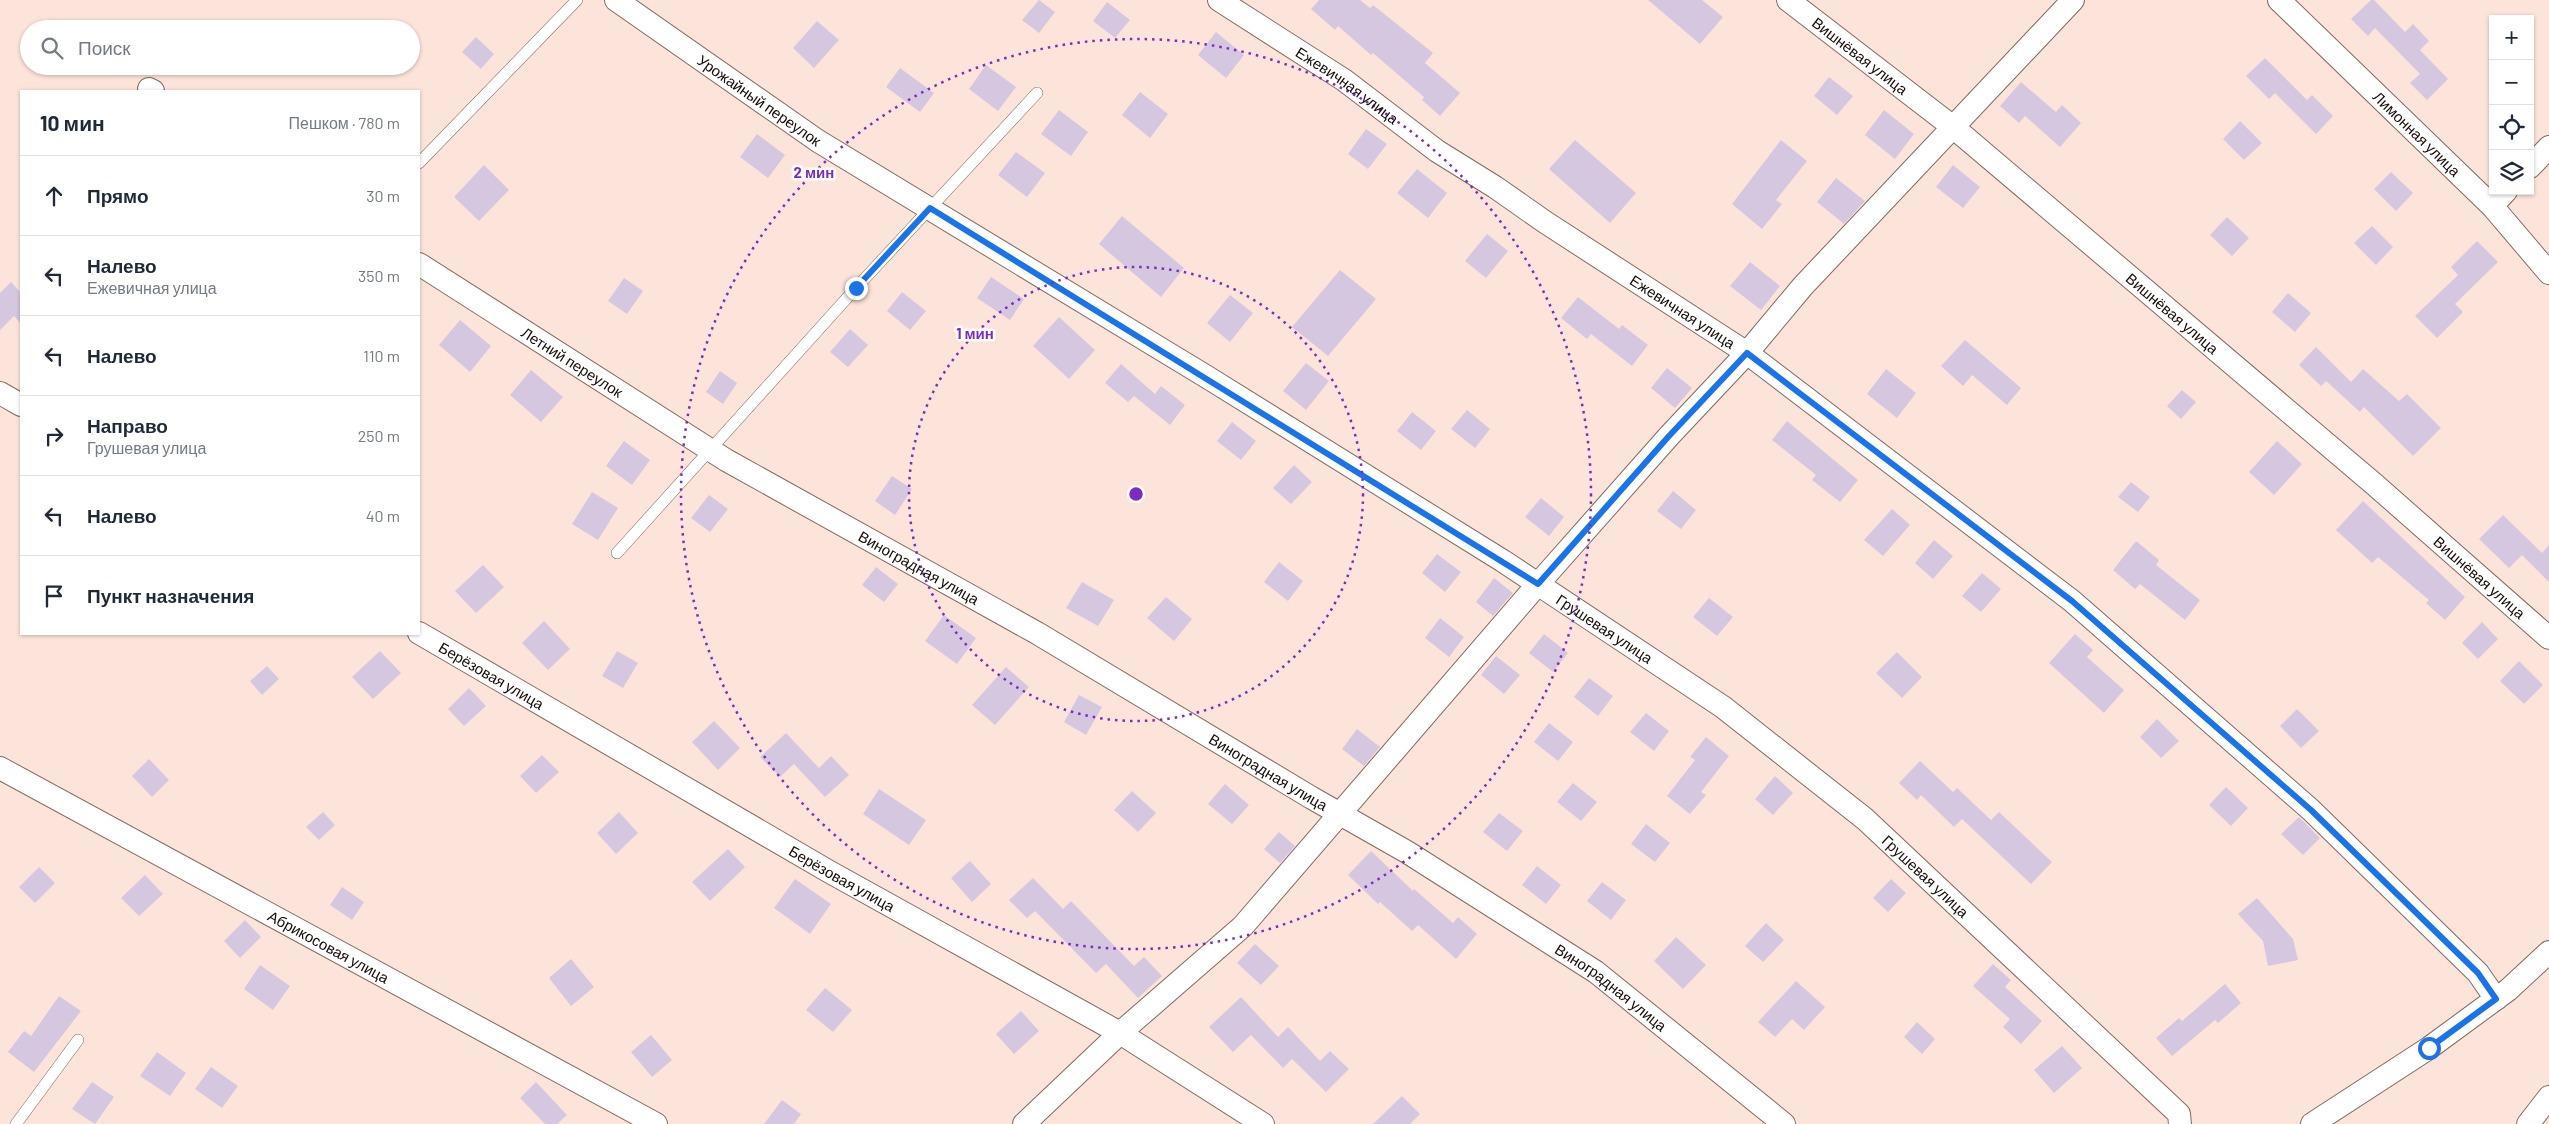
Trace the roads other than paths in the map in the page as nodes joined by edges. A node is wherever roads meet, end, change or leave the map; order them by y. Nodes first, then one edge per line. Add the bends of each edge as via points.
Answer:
1 (577, 0) edge
2 (616, 0) edge
3 (1219, 0) edge
4 (1788, 0) edge
5 (2072, 0) edge
6 (2279, 0) edge
7 (1037, 93) dead end
8 (1953, 127) junction
9 (2549, 148) edge
10 (420, 162) edge
11 (2534, 163) edge
12 (2499, 199) edge
13 (931, 209) junction
14 (420, 265) edge
15 (2549, 273) edge
16 (1747, 353) junction
17 (0, 393) edge
18 (20, 403) edge
19 (718, 455) junction
20 (617, 553) dead end
21 (1538, 584) junction
22 (420, 634) edge
23 (2549, 638) edge
24 (0, 768) edge
25 (1339, 814) junction
26 (2549, 952) edge
27 (2496, 999) junction
28 (1120, 1033) junction
29 (78, 1040) dead end
30 (2549, 1097) edge
31 (16, 1124) edge
32 (656, 1124) edge
33 (1024, 1124) edge
34 (1263, 1124) edge
35 (1784, 1124) edge
36 (2180, 1124) edge
37 (2312, 1124) edge
38 (2528, 1124) edge

1 - 10 lane
2 - 13 street, Урожайный переулок via 818,141
3 - 16 street, Ежевичная улица via 1344,80 1437,151
4 - 8 street, Вишнёвая улица
5 - 8 street
6 - 12 street, Лимонная улица
7 - 13 lane
8 - 16 street via 1803,286
8 - 23 street, Вишнёвая улица via 2374,484
9 - 11 street
12 - 15 street, Лимонная улица
13 - 19 lane
13 - 21 street, Грушевая улица
14 - 19 street, Летний переулок
16 - 21 street
16 - 27 street, Ежевичная улица via 2072,601 2311,810 2478,973
17 - 18 street
19 - 20 lane
19 - 25 street, Виноградная улица via 1037,632
21 - 25 street
21 - 36 street, Грушевая улица via 1722,706 1865,819 2179,1114
22 - 28 street, Берёзовая улица via 828,872
24 - 32 street, Абрикосовая улица
25 - 28 street via 1243,926
25 - 35 street, Виноградная улица via 1407,852 1596,972
26 - 27 street
27 - 37 street via 2429,1048
28 - 33 street
28 - 34 street, Берёзовая улица
29 - 31 lane
30 - 38 street

